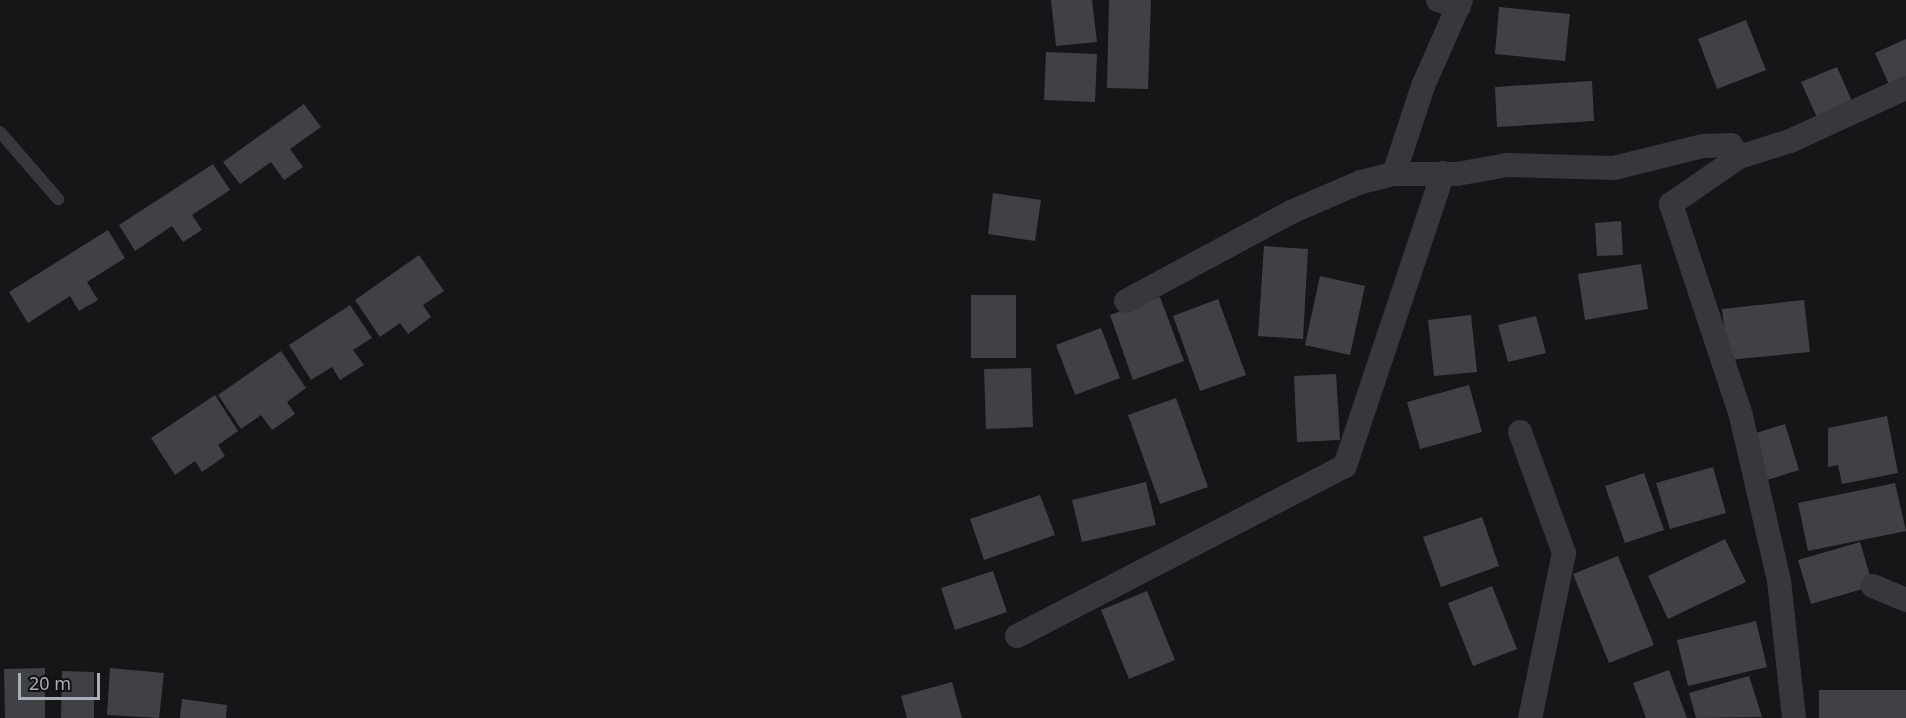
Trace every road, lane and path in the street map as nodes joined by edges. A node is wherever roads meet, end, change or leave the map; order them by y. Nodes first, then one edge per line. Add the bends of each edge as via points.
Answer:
1 (1452, 2) edge
2 (1906, 88) edge
3 (0, 132) edge
4 (1739, 157) junction
5 (1443, 173) junction
6 (1394, 174) junction
7 (58, 199) dead end
8 (1126, 301) dead end
9 (1520, 432) dead end
10 (1873, 586) dead end
11 (1906, 600) edge
12 (1017, 636) dead end
13 (1530, 718) edge
14 (1794, 718) edge

1 - 6 street
2 - 4 street via 1790,141
3 - 7 lane
4 - 5 street via 1731,145 1702,146 1614,168 1558,163
4 - 14 street via 1671,204 1741,416 1779,580
5 - 6 street
5 - 12 street via 1345,465
6 - 8 street via 1292,212
9 - 13 street via 1564,553
10 - 11 street

